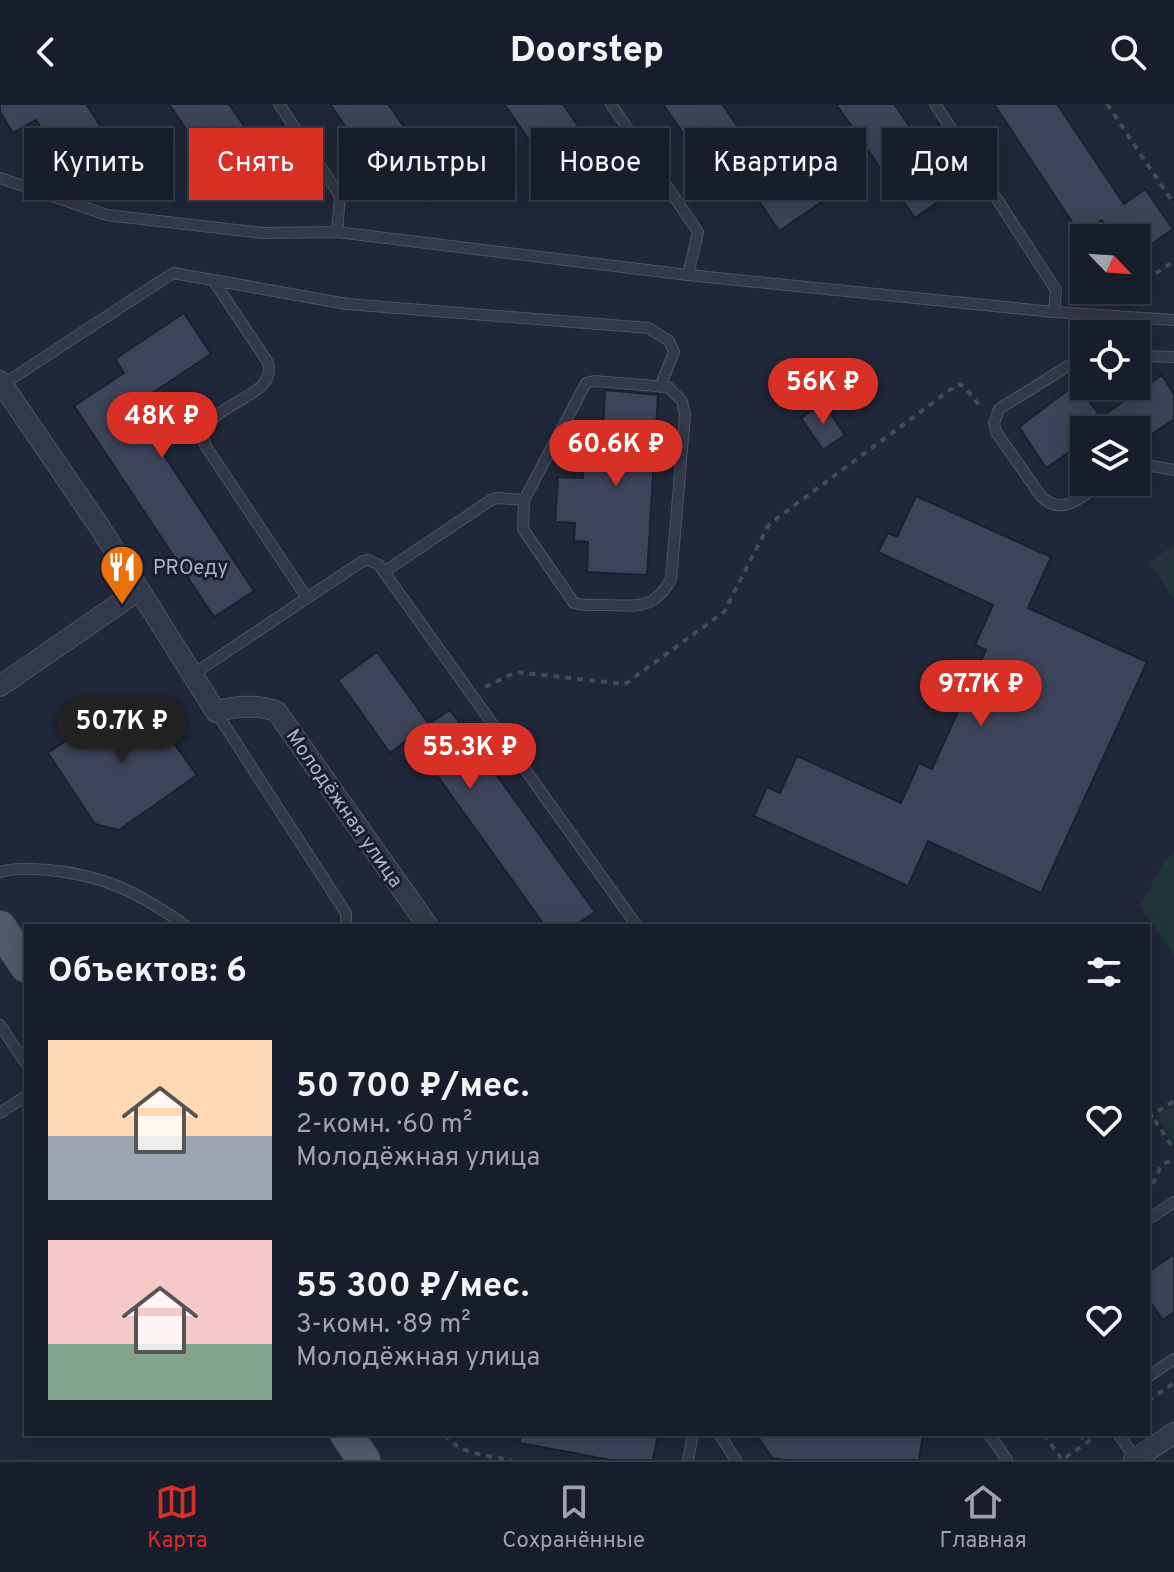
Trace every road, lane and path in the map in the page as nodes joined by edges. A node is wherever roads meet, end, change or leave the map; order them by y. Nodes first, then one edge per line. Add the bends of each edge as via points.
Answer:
1 (279, 104) edge
2 (611, 104) edge
3 (935, 104) edge
4 (1107, 104) edge
5 (0, 178) edge
6 (1174, 204) edge
7 (337, 232) junction
8 (1174, 261) edge
9 (688, 275) junction
10 (1150, 277) edge
11 (213, 280) junction
12 (1054, 312) junction
13 (1174, 320) edge
14 (1150, 356) edge
15 (1174, 357) edge
16 (1070, 365) edge
17 (1, 383) edge
18 (660, 387) junction
19 (994, 423) junction
20 (1150, 466) edge
21 (1174, 470) edge
22 (1082, 496) edge
23 (524, 500) junction
24 (384, 572) junction
25 (139, 590) junction
26 (307, 598) junction
27 (192, 675) junction
28 (0, 686) edge
29 (472, 694) junction
30 (216, 712) junction
31 (0, 872) edge
32 (183, 924) edge
33 (346, 924) edge
34 (427, 924) edge
35 (636, 924) edge
36 (0, 927) edge
37 (24, 962) edge
38 (0, 1025) edge
39 (24, 1061) edge
40 (24, 1097) edge
41 (1174, 1101) edge
42 (0, 1113) edge
43 (1150, 1117) edge
44 (1174, 1149) edge
45 (1174, 1158) edge
46 (1150, 1191) edge
47 (1174, 1202) edge
48 (1150, 1217) edge
49 (1174, 1359) edge
50 (1150, 1376) edge
51 (1174, 1383) edge
52 (1150, 1400) edge
53 (1174, 1433) edge
54 (347, 1436) edge
55 (446, 1436) edge
56 (693, 1436) edge
57 (720, 1436) edge
58 (990, 1436) edge
59 (1045, 1436) edge
60 (1081, 1436) edge
61 (1096, 1436) edge
62 (1119, 1436) edge
63 (1086, 1443) junction
64 (1004, 1456) edge
65 (364, 1460) edge
66 (511, 1460) edge
67 (688, 1460) edge
68 (736, 1460) edge
69 (991, 1460) edge
70 (1135, 1460) edge

1 - 7 lane via 340,196
2 - 9 lane via 698,232
3 - 12 lane via 1056,290
4 - 6 path
5 - 7 lane via 107,215 262,233
7 - 9 lane
8 - 10 path
9 - 12 lane
11 - 17 lane via 173,273
11 - 18 lane via 347,304 649,328 669,341 674,352
11 - 26 lane via 270,369 262,385 212,419 202,436
12 - 13 lane
14 - 15 lane
16 - 19 lane via 999,409
17 - 25 street
18 - 23 lane via 594,381 582,386
18 - 23 lane via 677,393 685,415 671,579 659,596 640,606 574,603 523,529
19 - 22 lane via 1041,496 1064,506
19 - 29 path via 958,384 768,526 724,612 625,684 516,672
20 - 21 lane
23 - 24 lane via 491,500
24 - 26 lane via 374,561 363,561
24 - 29 lane
25 - 27 street
25 - 28 street
26 - 27 lane
27 - 30 street
29 - 35 lane
30 - 33 lane via 346,913
30 - 34 street, Молодёжная улица via 277,712
31 - 32 lane via 16,867 98,877 154,903
36 - 37 main road
38 - 39 lane
40 - 42 lane
41 - 43 path
43 - 44 path
45 - 46 path via 1161,1166
47 - 48 lane
49 - 50 lane
51 - 52 path
53 - 70 street
54 - 65 main road
55 - 66 path via 460,1450
56 - 67 lane
57 - 68 lane
58 - 64 lane
59 - 63 path via 1062,1460
60 - 63 path
61 - 63 path
62 - 70 lane
64 - 69 lane

